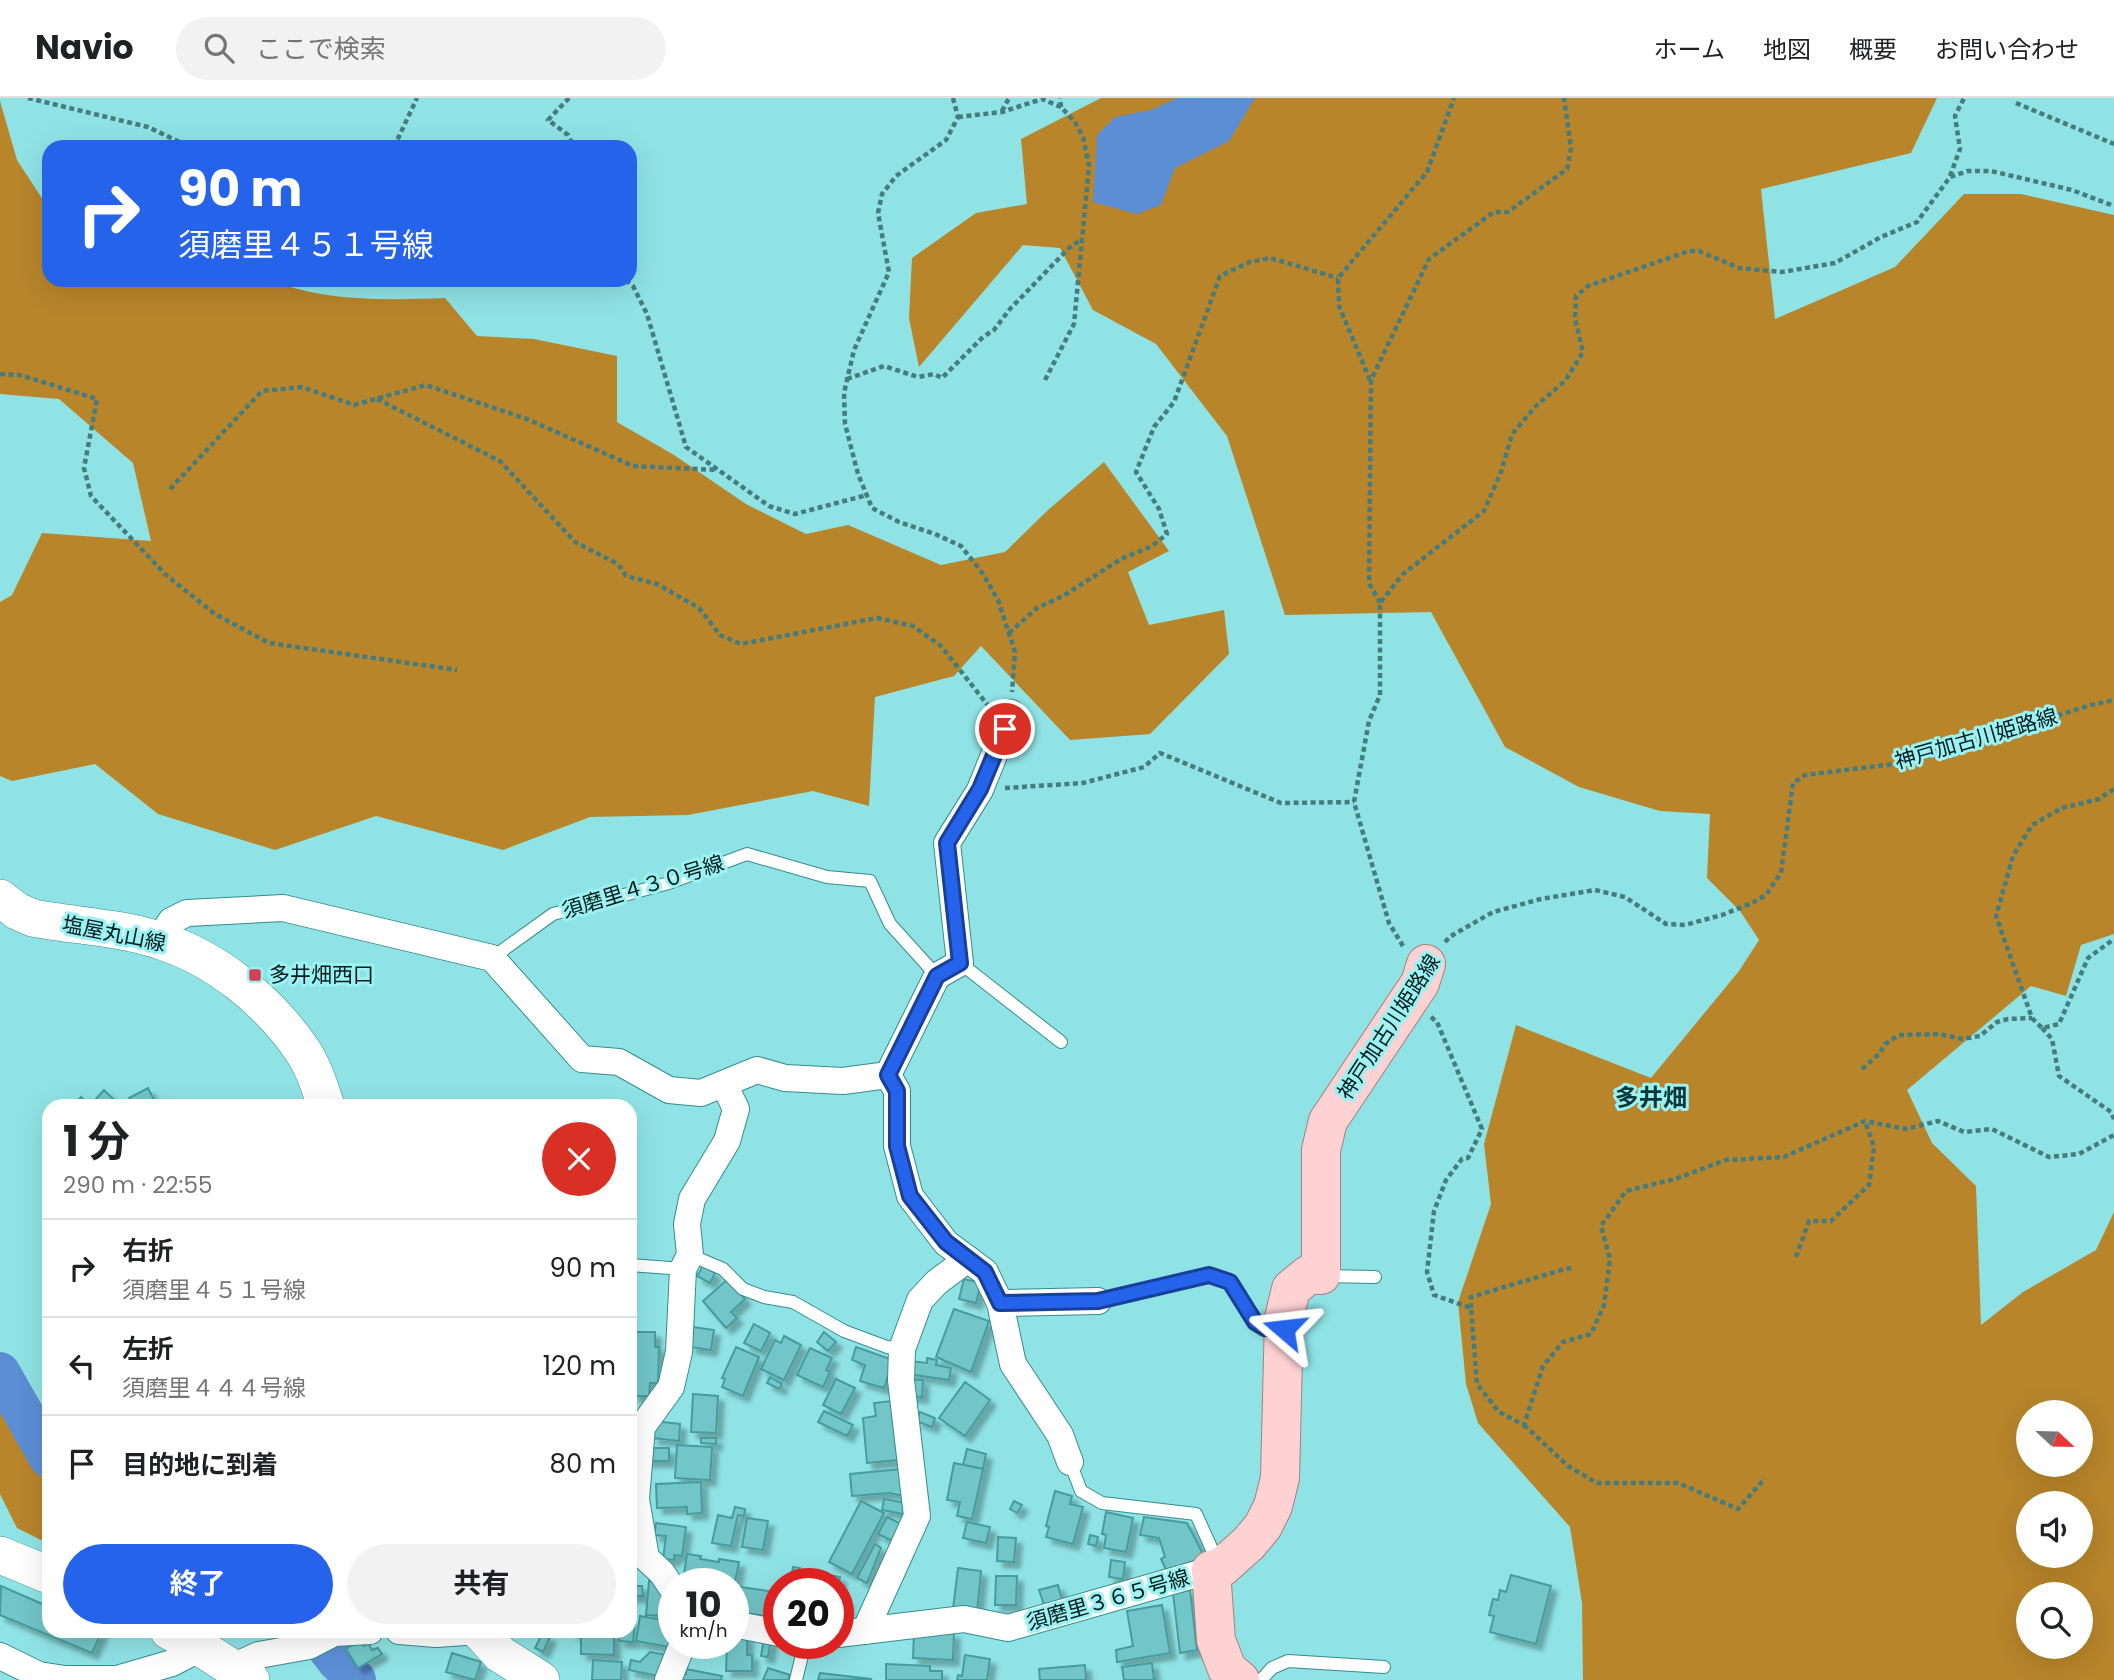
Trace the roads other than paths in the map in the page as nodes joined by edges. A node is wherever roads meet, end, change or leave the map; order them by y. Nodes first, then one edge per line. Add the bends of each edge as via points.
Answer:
1 (1008, 721) road end
2 (0, 898) edge
3 (159, 940) junction
4 (492, 958) junction
5 (960, 963) junction
6 (1426, 964) road end
7 (937, 976) junction
8 (1060, 1042) dead end
9 (888, 1075) junction
10 (724, 1084) junction
11 (324, 1099) edge
12 (968, 1259) junction
13 (686, 1262) junction
14 (637, 1265) edge
15 (1321, 1276) junction
16 (1375, 1277) dead end
17 (1098, 1301) joint
18 (1000, 1303) junction
19 (1284, 1329) junction
20 (902, 1349) junction
21 (1070, 1462) joint
22 (637, 1487) edge
23 (637, 1505) edge
24 (0, 1555) edge
25 (658, 1569) edge
26 (1216, 1569) junction
27 (42, 1572) edge
28 (864, 1631) junction
29 (854, 1632) edge
30 (182, 1638) edge
31 (324, 1638) edge
32 (485, 1638) edge
33 (201, 1648) junction
34 (0, 1656) edge
35 (677, 1659) edge
36 (801, 1659) edge
37 (1384, 1667) dead end
38 (241, 1674) edge
39 (541, 1680) edge
40 (668, 1680) edge
41 (796, 1680) edge
42 (1240, 1680) edge
43 (1261, 1680) edge

1 - 5 street via 980,789 947,843
2 - 3 street, 塩屋丸山線 via 33,918
3 - 4 street via 171,921 187,914 283,908
3 - 11 street, 塩屋丸山線 via 209,962 261,1002 300,1047
4 - 7 lane, 須磨里４３０号線 via 553,914 669,883 747,854 827,877 870,881 890,924
4 - 10 street via 582,1059 619,1062 669,1090 701,1093
5 - 7 street
5 - 8 lane
6 - 15 main road, 神戸加古川姫路線 via 1420,983 1328,1121 1321,1150
7 - 9 street
9 - 10 street via 843,1081 786,1078 757,1070
9 - 12 street via 897,1091 897,1146 910,1196 946,1242
10 - 13 street via 736,1110 727,1141 692,1199
12 - 18 street via 985,1272
12 - 20 street via 920,1300
13 - 14 lane
13 - 20 lane via 723,1269 743,1289 793,1302 844,1331
13 - 22 street via 679,1352 671,1387 642,1427
15 - 16 lane
15 - 19 main road via 1308,1275 1291,1289
17 - 18 street
17 - 19 lane via 1209,1275 1230,1282 1255,1322
18 - 21 street via 1013,1364 1060,1435
19 - 26 main road via 1280,1478 1273,1506 1250,1543
20 - 28 street via 901,1380 917,1516
21 - 26 lane via 1081,1491 1102,1503 1196,1514
23 - 25 street via 646,1558
24 - 27 street
26 - 28 street, 須磨里３６５号線 via 1008,1628 964,1619
26 - 42 main road via 1216,1640 1227,1669
28 - 29 street, 須磨里３６５号線
30 - 33 street
31 - 38 street via 309,1646 259,1655
32 - 39 street via 500,1654
33 - 34 street via 172,1663 117,1679 39,1675
33 - 38 street
35 - 40 street
36 - 41 lane
37 - 43 lane via 1288,1661

